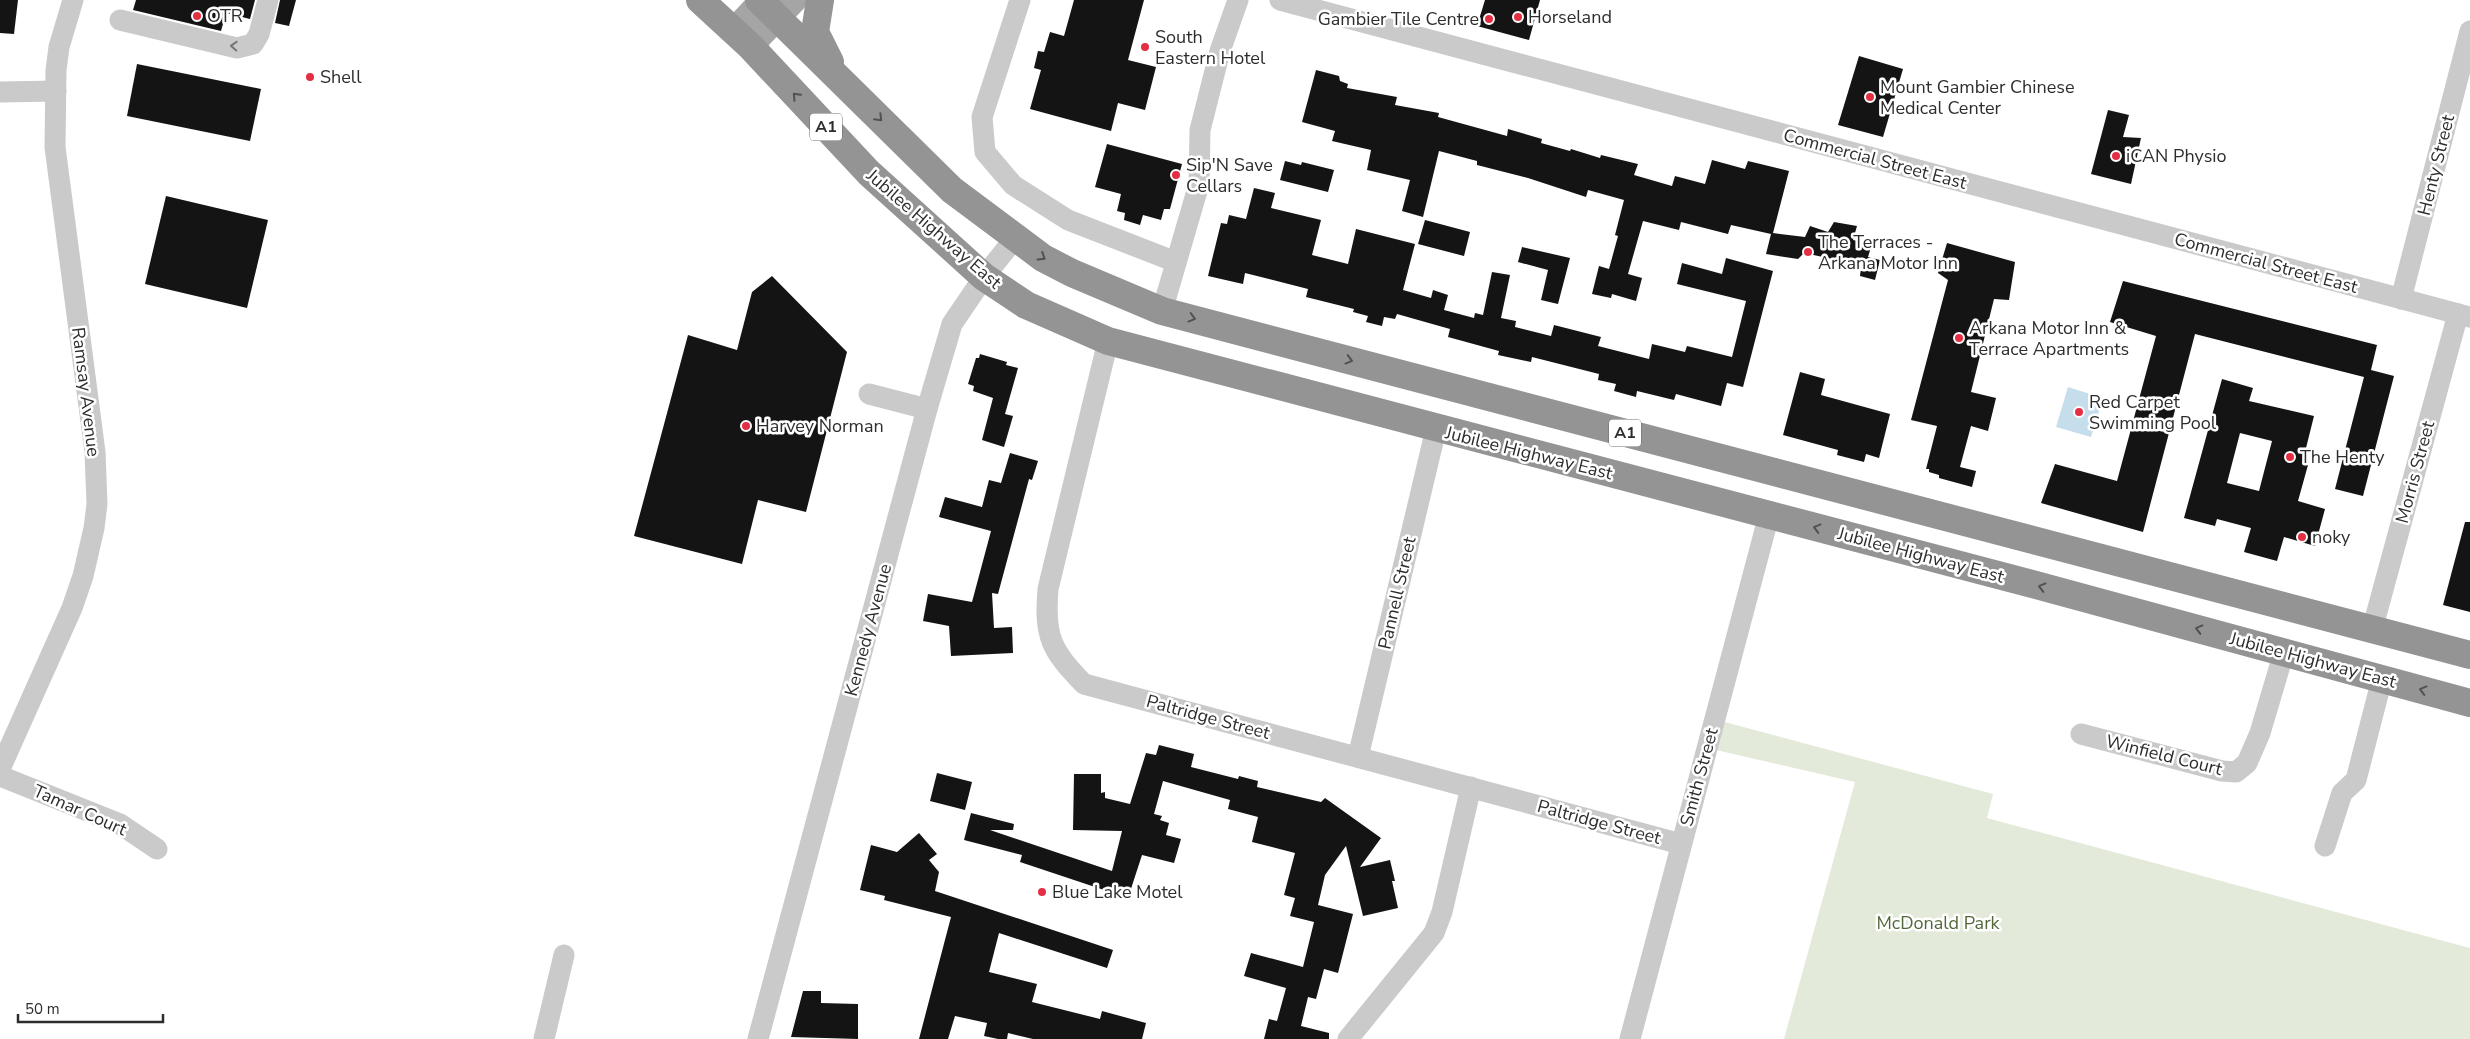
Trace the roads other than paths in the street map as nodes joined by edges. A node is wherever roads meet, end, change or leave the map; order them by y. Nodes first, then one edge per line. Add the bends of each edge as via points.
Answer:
1 (72, 0) edge
2 (268, 0) edge
3 (700, 0) edge
4 (820, 0) edge
5 (1020, 0) edge
6 (1238, 0) edge
7 (1280, 0) edge
8 (771, 4) edge
9 (120, 20) dead end
10 (2470, 31) edge
11 (742, 38) junction
12 (844, 83) junction
13 (56, 91) junction
14 (0, 92) edge
15 (1015, 238) junction
16 (1176, 262) junction
17 (984, 277) junction
18 (2401, 299) junction
19 (1162, 310) junction
20 (2464, 316) edge
21 (1108, 341) junction
22 (869, 394) dead end
23 (927, 409) junction
24 (1604, 428) junction
25 (1436, 429) junction
26 (1593, 470) junction
27 (1921, 511) junction
28 (1769, 515) junction
29 (1911, 552) junction
30 (2245, 596) junction
31 (2372, 630) junction
32 (2234, 639) junction
33 (2284, 652) junction
34 (2470, 655) edge
35 (2382, 679) junction
36 (2470, 703) edge
37 (2081, 734) dead end
38 (1358, 757) junction
39 (0, 769) edge
40 (0, 776) edge
41 (1471, 787) junction
42 (1681, 844) junction
43 (2325, 846) dead end
44 (156, 849) dead end
45 (564, 955) dead end
46 (544, 1039) edge
47 (758, 1039) edge
48 (1348, 1039) edge
49 (1630, 1039) edge

1 - 13 street, Ramsay Avenue via 59,47
2 -> 9 street via 259,34 252,44 237,48
3 - 11 highway, Jubilee Highway East / A1
4 - 12 highway via 815,32
5 - 16 street via 982,117 985,152 1014,185 1068,220
6 - 16 street via 1220,51 1200,130 1199,184
7 - 18 street, Commercial Street East
8 - 11 main road
8 - 12 highway, A1
10 - 18 street, Henty Street
17 -> 11 highway, Jubilee Highway East / A1 via 869,173
12 -> 15 highway, A1 via 952,190
13 - 14 street
13 - 39 street, Ramsay Avenue via 55,147 95,452 97,504 83,576 72,608
15 - 17 street, Kennedy Avenue
15 -> 19 highway, A1 via 1072,273
16 - 19 street
17 - 21 highway, Jubilee Highway East / A1 via 1026,306
17 - 23 street, Kennedy Avenue via 952,324
18 - 20 street, Commercial Street East
19 -> 24 highway, A1
20 - 31 street, Morris Street
21 - 25 highway, Jubilee Highway East / A1
21 - 38 street, Paltridge Street via 1048,589 1046,617 1052,644 1084,684
22 - 23 street
23 - 47 street, Kennedy Avenue
24 - 26 highway
24 - 27 highway, A1
25 - 26 highway, Jubilee Highway East / A1
25 - 38 street, Pannell Street
26 - 28 highway, Jubilee Highway East / A1
27 - 29 highway
27 - 30 highway, A1
29 -> 28 highway, Jubilee Highway East / A1
28 - 42 street, Smith Street
32 -> 29 highway, Jubilee Highway East / A1
30 - 31 highway, A1
30 - 32 highway
31 - 34 highway, A1
32 - 33 highway, Jubilee Highway East / A1
33 - 35 highway, Jubilee Highway East / A1
33 - 37 street, Winfield Court via 2260,733 2247,764 2236,772
36 -> 35 highway, Jubilee Highway East / A1
35 - 43 street via 2356,780 2342,793
38 - 41 street, Paltridge Street
40 - 44 street, Tamar Court via 120,824
41 - 42 street, Paltridge Street
41 - 48 street via 1442,912 1434,933
42 - 49 street, Smith Street
45 - 46 street

